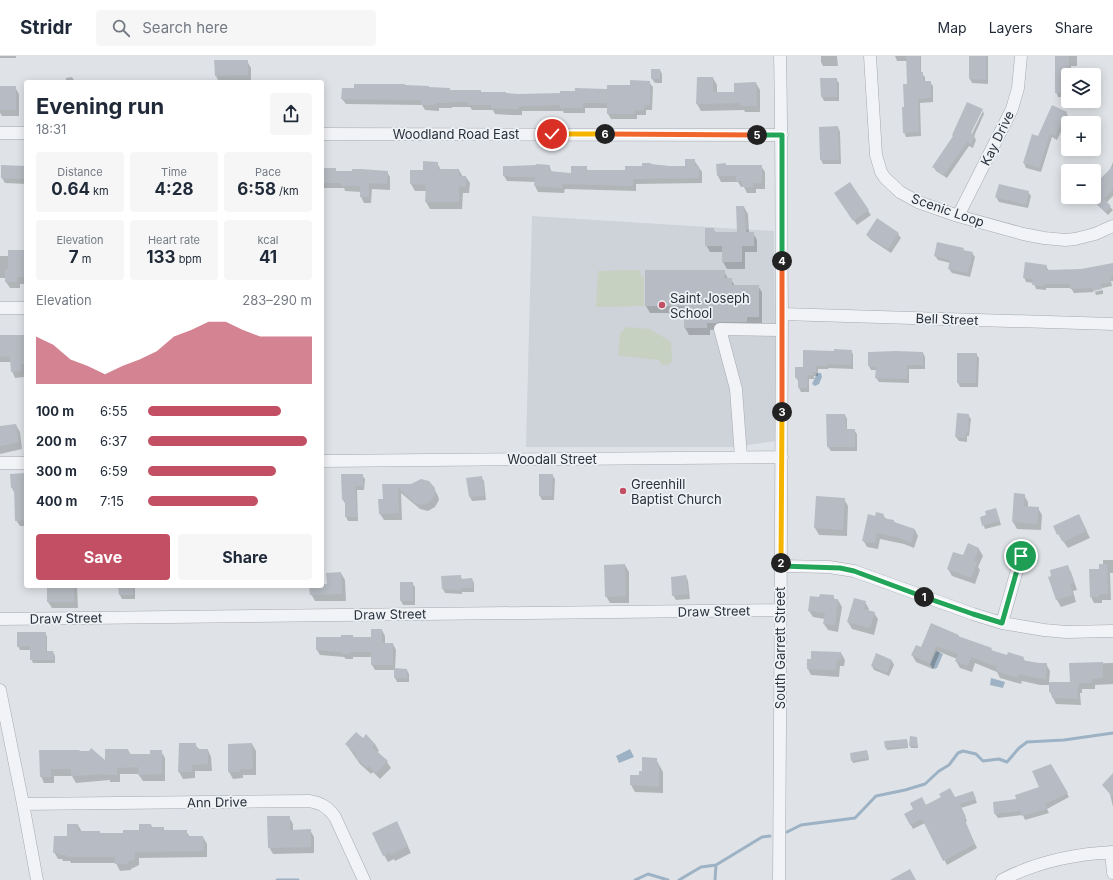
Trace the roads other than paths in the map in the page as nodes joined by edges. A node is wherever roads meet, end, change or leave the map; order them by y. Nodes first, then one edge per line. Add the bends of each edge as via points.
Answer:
1 (780, 56) edge
2 (870, 56) edge
3 (1021, 56) edge
4 (0, 133) edge
5 (24, 133) edge
6 (324, 134) edge
7 (782, 135) junction
8 (958, 216) junction
9 (1113, 226) edge
10 (0, 308) edge
11 (24, 308) edge
12 (782, 314) junction
13 (1113, 324) edge
14 (782, 330) junction
15 (741, 457) junction
16 (782, 457) junction
17 (324, 461) edge
18 (0, 463) edge
19 (24, 463) edge
20 (1021, 556) dead end
21 (781, 566) junction
22 (780, 610) junction
23 (0, 619) edge
24 (1002, 623) junction
25 (1113, 631) edge
26 (0, 690) edge
27 (23, 804) junction
28 (1112, 852) edge
29 (1113, 873) edge
30 (37, 880) edge
31 (364, 880) edge
32 (779, 880) edge
33 (1002, 880) edge

1 - 7 street, South Garrett Street
2 - 8 street, Scenic Loop via 875,145 881,172 892,185 908,197
3 - 8 street, Kay Drive via 1018,88 1012,109
4 - 5 street
6 - 7 street, Woodland Road East
7 - 12 street, South Garrett Street
8 - 9 street, Scenic Loop via 1053,240 1085,237
10 - 11 street
12 - 13 street, Bell Street
12 - 14 street, South Garrett Street
14 - 15 street via 720,329 736,389
14 - 16 street, South Garrett Street
15 - 16 street, Woodall Street
15 - 17 street, Woodall Street
16 - 21 street, South Garrett Street
18 - 19 street
20 - 24 street
21 - 22 street, South Garrett Street
21 - 24 street via 828,567 854,571
22 - 23 street, Draw Street
22 - 32 street, South Garrett Street
24 - 25 street via 1066,632
26 - 27 street
27 - 30 street
27 - 31 street, Ann Drive via 318,802 335,817
28 - 29 street
28 - 33 street via 1050,861

